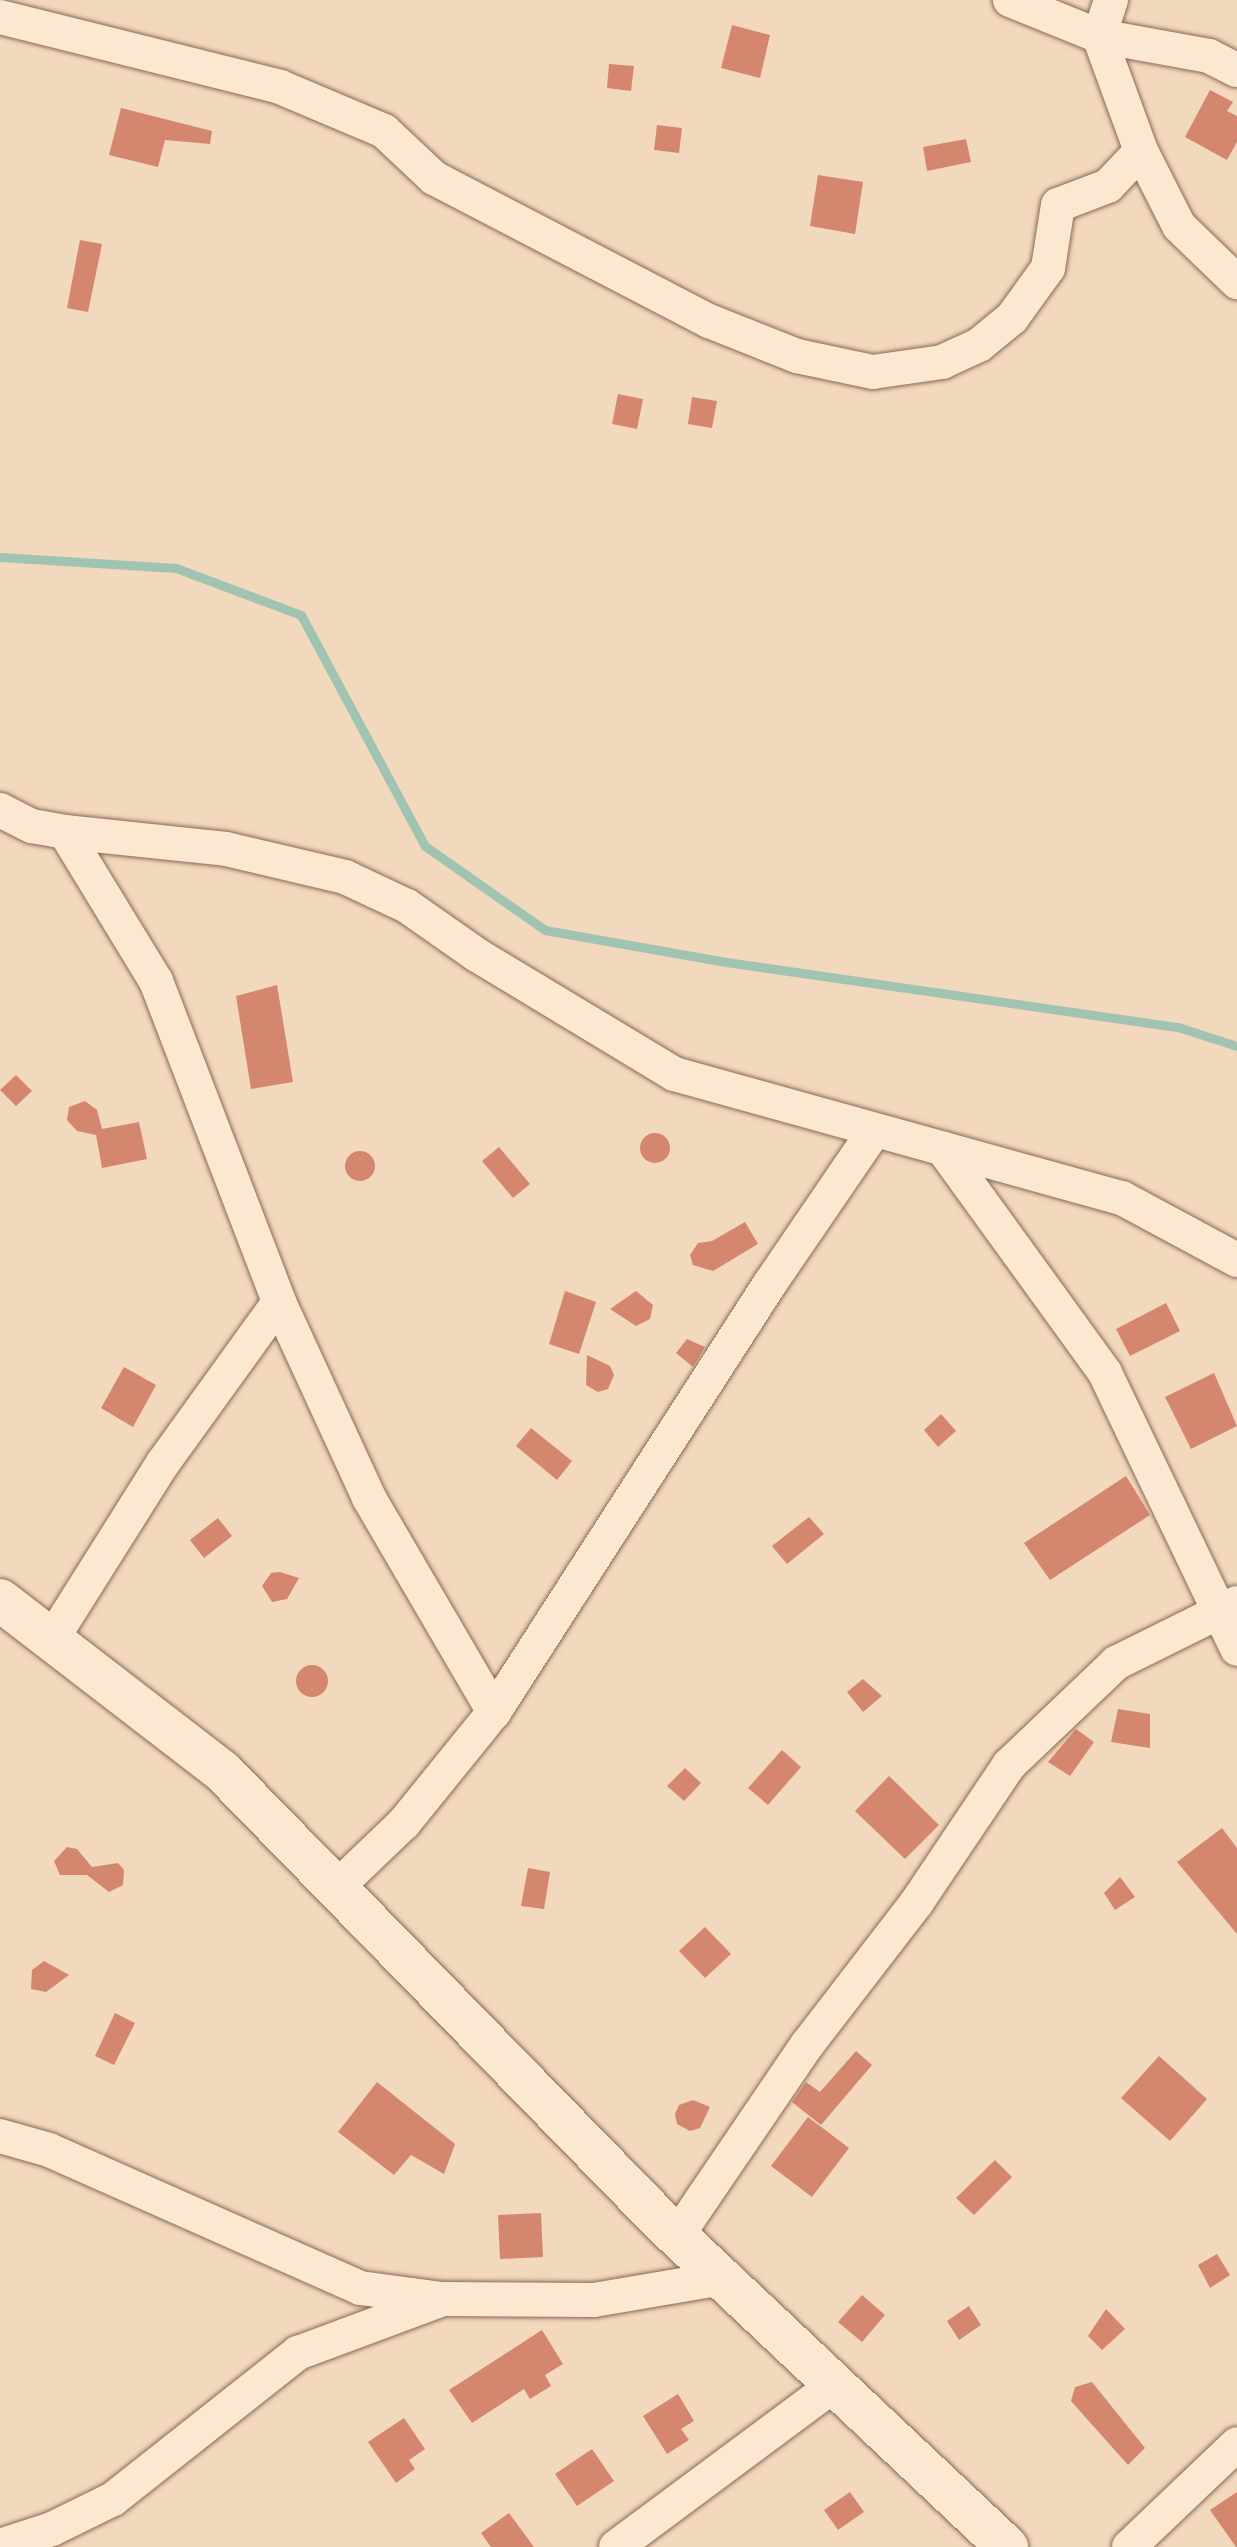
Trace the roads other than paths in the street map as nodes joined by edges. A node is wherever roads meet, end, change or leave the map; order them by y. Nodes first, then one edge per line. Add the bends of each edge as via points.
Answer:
1 (1010, 0) edge
2 (1111, 0) edge
3 (0, 17) edge
4 (1099, 36) junction
5 (1237, 70) edge
6 (1141, 151) junction
7 (1237, 282) edge
8 (0, 810) edge
9 (65, 832) junction
10 (874, 1131) junction
11 (943, 1149) junction
12 (1237, 1260) edge
13 (279, 1302) junction
14 (0, 1600) edge
15 (1229, 1608) edge
16 (52, 1639) junction
17 (1237, 1649) edge
18 (494, 1712) junction
19 (336, 1888) junction
20 (0, 2136) edge
21 (677, 2236) junction
22 (723, 2278) junction
23 (442, 2299) junction
24 (837, 2383) junction
25 (1237, 2444) edge
26 (0, 2546) edge
27 (616, 2547) edge
28 (1007, 2547) edge
29 (1129, 2547) edge

1 - 4 street
2 - 4 street
3 - 6 street via 280,87 384,131 434,178 709,321 797,356 873,372 942,362 979,345 1012,318 1048,268 1058,205 1108,186
4 - 5 street via 1209,56
4 - 6 street
6 - 7 street via 1179,226
8 - 9 street via 32,826
9 - 10 street via 226,849 345,877 407,906 477,955 674,1074
9 - 13 street via 156,981
10 - 11 street
10 - 18 street
11 - 12 street via 1122,1198
11 - 15 street via 1105,1373
13 - 16 street via 163,1463
13 - 18 street via 369,1498
14 - 16 street
15 - 17 street
15 - 21 street via 1116,1663 1009,1765
16 - 19 street via 223,1772
18 - 19 street via 404,1823
19 - 21 street
20 - 23 street via 49,2150 360,2288
21 - 22 street
22 - 23 street via 594,2300
22 - 24 street
23 - 26 street via 298,2353 113,2499 52,2529
24 - 27 street
24 - 28 street
25 - 29 street

